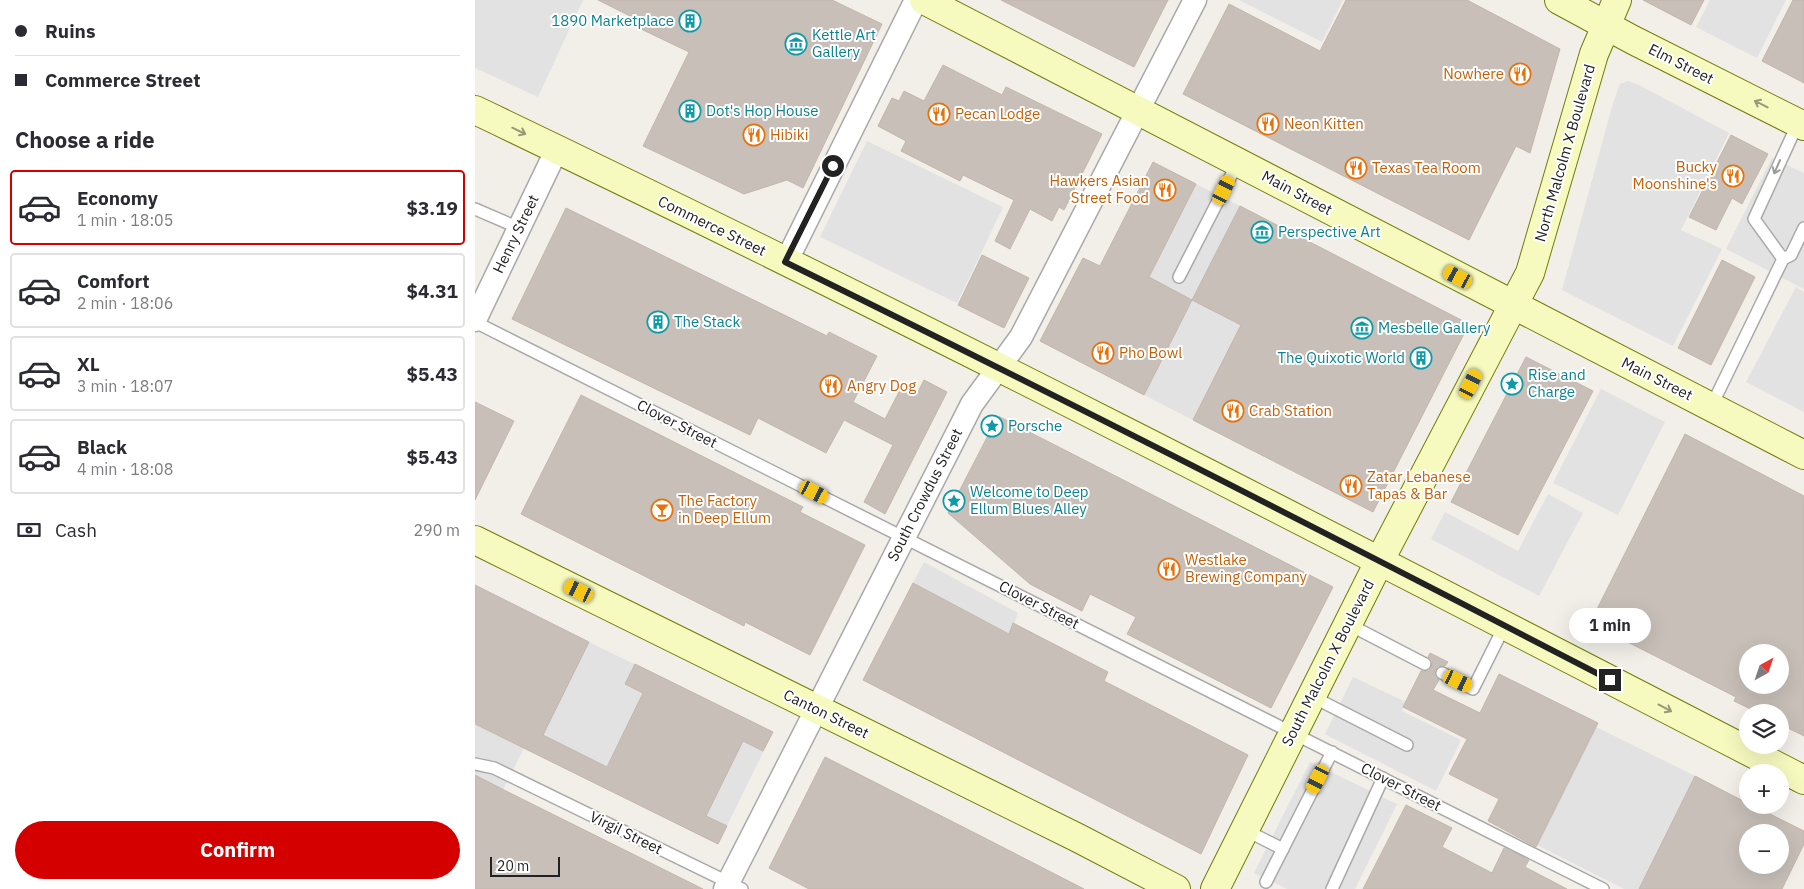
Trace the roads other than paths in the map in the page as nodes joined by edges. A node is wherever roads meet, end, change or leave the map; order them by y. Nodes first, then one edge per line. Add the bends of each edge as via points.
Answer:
1 (916, 0) edge
2 (923, 0) edge
3 (1195, 0) edge
4 (1559, 0) edge
5 (1617, 0) edge
6 (1606, 25) junction
7 (475, 110) edge
8 (1139, 110) junction
9 (1801, 125) edge
10 (557, 149) junction
11 (1238, 162) junction
12 (475, 209) edge
13 (519, 228) junction
14 (1804, 228) edge
15 (1783, 259) junction
16 (785, 262) junction
17 (1179, 277) dead end
18 (1513, 305) junction
19 (475, 321) edge
20 (999, 367) junction
21 (1711, 407) junction
22 (1804, 455) edge
23 (903, 537) junction
24 (475, 540) edge
25 (1380, 560) junction
26 (1347, 624) junction
27 (1505, 625) junction
28 (1425, 664) dead end
29 (1442, 673) dead end
30 (1311, 696) junction
31 (817, 709) junction
32 (1293, 733) junction
33 (1407, 745) dead end
34 (1332, 752) junction
35 (475, 764) edge
36 (1383, 778) junction
37 (1804, 780) edge
38 (1245, 830) junction
39 (1283, 849) junction
40 (1267, 882) dead end
41 (732, 887) edge
42 (1176, 889) edge
43 (1215, 889) edge
44 (1332, 889) edge
45 (1603, 889) edge

1 - 16 street
2 - 8 main road, Main Street
3 - 8 street, South Crowdus Street
4 - 6 main road, Elm Street
5 - 6 main road, North Malcolm X Boulevard
9 -> 6 main road, Elm Street
6 - 18 main road, North Malcolm X Boulevard via 1594,54 1530,273
7 -> 10 main road, Commerce Street
8 - 11 main road, Main Street
8 - 20 street, South Crowdus Street via 1021,337
9 -> 15 lane via 1754,219
10 - 13 street, Henry Street
10 - 16 main road, Commerce Street
11 - 17 lane
11 - 18 main road, Main Street
12 - 13 lane
13 - 19 street, Henry Street
14 - 15 lane via 1791,255
15 - 21 lane
16 - 20 main road, Commerce Street
18 - 21 main road, Main Street
18 - 25 main road, South Malcolm X Boulevard
19 - 23 lane, Clover Street
20 - 23 street, South Crowdus Street via 972,404
20 - 25 main road, Commerce Street
21 - 22 main road, Main Street
23 - 31 street, South Crowdus Street
23 - 32 lane, Clover Street
24 - 31 main road, Canton Street
25 - 26 main road, South Malcolm X Boulevard
25 - 27 main road, Commerce Street
26 - 28 lane
26 - 30 main road, South Malcolm X Boulevard
27 - 29 lane via 1473,689
27 -> 37 main road, Commerce Street
30 - 32 main road, South Malcolm X Boulevard
30 - 33 lane
31 - 41 street, South Crowdus Street
31 - 42 main road, Canton Street
32 - 34 lane, Clover Street
32 - 38 main road, South Malcolm X Boulevard
34 - 36 lane, Clover Street
34 - 39 lane
35 - 41 lane, Virgil Street via 511,776
36 - 44 lane
36 - 45 lane, Clover Street
38 - 39 lane
38 - 43 main road, South Malcolm X Boulevard
39 - 40 lane

